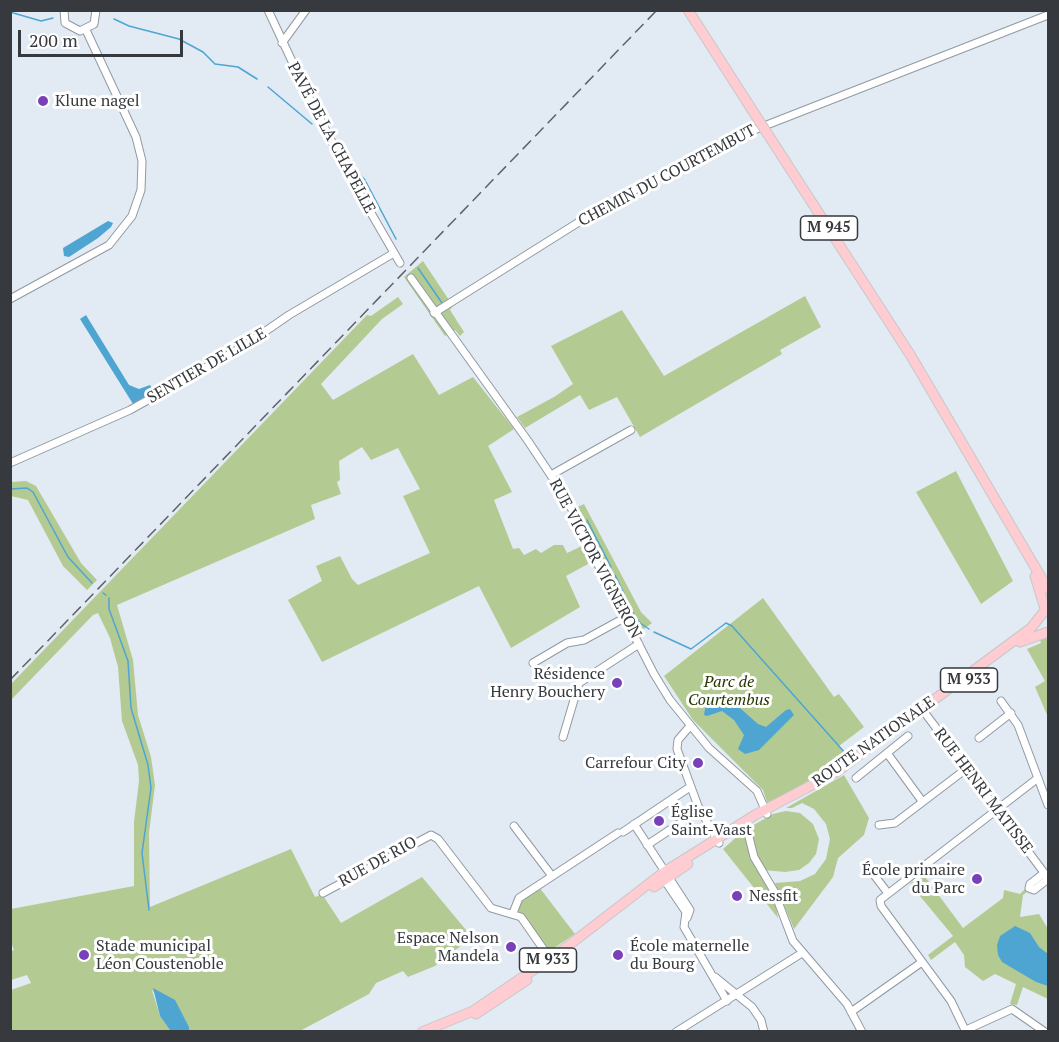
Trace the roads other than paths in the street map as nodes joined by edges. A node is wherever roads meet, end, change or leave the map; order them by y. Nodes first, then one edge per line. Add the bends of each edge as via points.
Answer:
1 (64, 10) edge
2 (96, 10) edge
3 (267, 10) edge
4 (306, 10) edge
5 (688, 10) edge
6 (1048, 15) edge
7 (86, 30) junction
8 (282, 43) junction
9 (394, 253) junction
10 (400, 263) dead end
11 (411, 278) dead end
12 (10, 299) edge
13 (434, 313) junction
14 (631, 430) dead end
15 (10, 463) edge
16 (551, 476) junction
17 (987, 487) junction
18 (1048, 589) edge
19 (1046, 608) edge
20 (626, 617) junction
21 (1048, 630) edge
22 (639, 644) junction
23 (533, 663) dead end
24 (1001, 701) dead end
25 (923, 711) junction
26 (1011, 713) junction
27 (690, 726) junction
28 (908, 736) dead end
29 (563, 737) dead end
30 (979, 738) dead end
31 (887, 753) junction
32 (966, 769) junction
33 (856, 778) dead end
34 (1038, 778) junction
35 (690, 787) junction
36 (922, 801) junction
37 (1048, 805) edge
38 (700, 810) junction
39 (997, 810) junction
40 (766, 812) junction
41 (747, 823) junction
42 (634, 824) junction
43 (879, 825) dead end
44 (514, 826) dead end
45 (718, 841) junction
46 (647, 845) junction
47 (868, 867) dead end
48 (666, 875) junction
49 (552, 876) junction
50 (1047, 876) edge
51 (887, 892) junction
52 (323, 893) dead end
53 (513, 913) junction
54 (802, 953) junction
55 (551, 961) junction
56 (922, 962) junction
57 (713, 974) junction
58 (739, 994) junction
59 (727, 1001) junction
60 (851, 1012) junction
61 (862, 1030) edge
62 (966, 1031) edge
63 (422, 1032) edge
64 (436, 1032) edge
65 (675, 1032) edge
66 (764, 1032) edge
67 (1045, 1032) edge

1 - 7 street via 69,27
2 - 7 street via 94,24
3 - 8 street, PAVÉ DE LA CHAPELLE
4 - 8 street
5 - 17 main road, M 945, bridge via 911,356
6 - 13 street, CHEMIN DU COURTEMBUT via 736,137 606,205
7 - 12 street via 136,137 142,161 141,190 132,216 109,245
8 - 9 street, PAVÉ DE LA CHAPELLE
9 - 10 street, PAVÉ DE LA CHAPELLE
9 - 15 street, SENTIER DE LILLE via 244,346 130,410
11 - 13 street, RUE VICTOR VIGNERON
13 - 16 street, RUE VICTOR VIGNERON
14 - 16 street
16 - 20 street, RUE VICTOR VIGNERON via 577,518
17 - 18 main road, M 945
17 - 19 main road, M 945 via 1037,582
19 - 21 main road
19 - 25 main road, ROUTE NATIONALE / M 933 via 1031,628
20 - 22 street, RUE VICTOR VIGNERON
20 - 23 street
21 - 25 main road, ROUTE NATIONALE / M 933 via 1016,645
22 - 27 street, RUE VICTOR VIGNERON via 662,688
22 - 29 street via 579,683
24 - 26 street
25 - 32 street, RUE HENRI MATISSE
25 - 40 main road, ROUTE NATIONALE / M 933 via 835,774
26 - 30 street
26 - 34 street
27 - 35 street via 677,746
27 - 40 street, RUE VICTOR VIGNERON via 717,756 756,789
28 - 31 street
31 - 33 street
31 - 36 street
32 - 36 street
32 - 39 street, RUE HENRI MATISSE
34 - 37 street
34 - 39 street
35 - 38 street
35 - 42 street
36 - 43 street via 895,822
38 - 45 street
38 - 46 street
39 - 50 street, RUE HENRI MATISSE
39 - 51 street
40 - 41 main road, ROUTE NATIONALE / M 933
41 - 45 main road, ROUTE NATIONALE / M 933
41 - 54 street via 754,857
42 - 46 street
42 - 49 street
44 - 49 street
45 - 48 main road, ROUTE NATIONALE / M 933
46 - 48 street
47 - 51 street
48 - 55 main road, ROUTE NATIONALE / M 933
48 - 57 street via 690,910 684,927
49 - 53 street via 517,900
51 - 56 street via 880,898 881,906
52 - 53 street, RUE DE RIO via 431,835 491,908
53 - 55 street, RUE DE RIO via 521,917
54 - 58 street
54 - 60 street
55 - 63 main road, ROUTE NATIONALE / M 933 via 470,1013
55 - 64 main road, ROUTE NATIONALE / M 933 via 481,1012
56 - 60 street
56 - 62 street via 951,1001
57 - 58 street
57 - 59 street
58 - 59 street
58 - 66 street via 757,1013
59 - 65 street
60 - 61 street
62 - 67 street via 1012,1009

